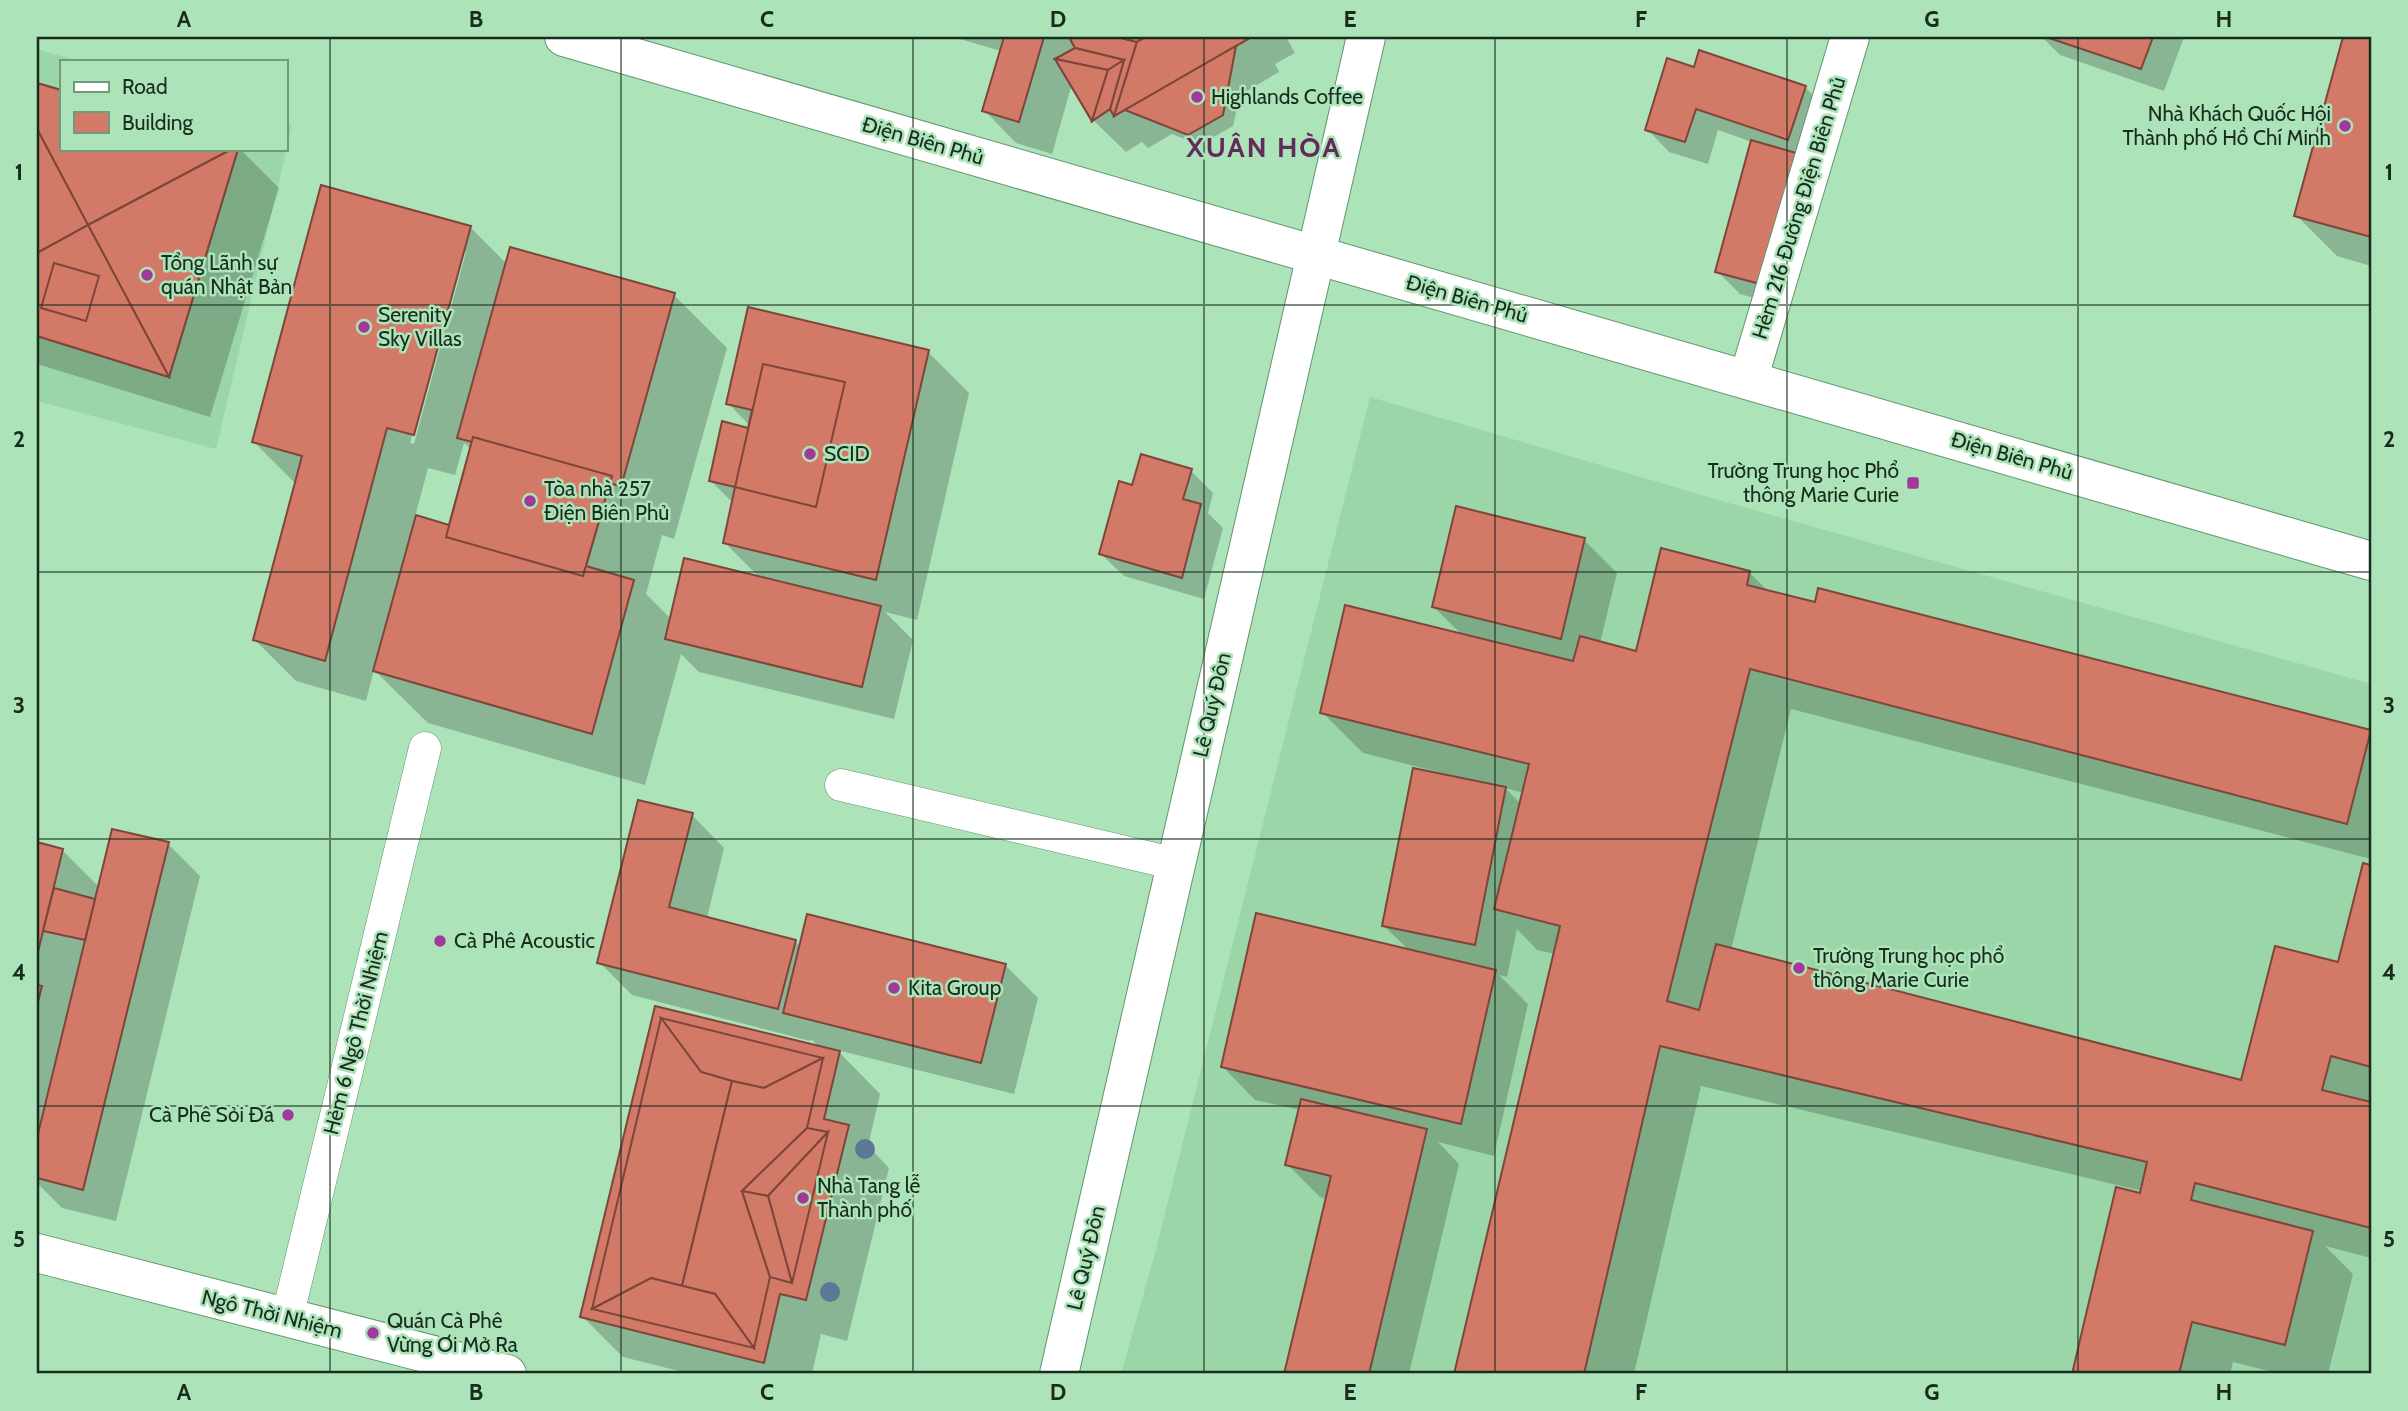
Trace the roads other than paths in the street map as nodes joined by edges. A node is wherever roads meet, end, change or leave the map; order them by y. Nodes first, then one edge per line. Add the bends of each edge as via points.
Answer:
1 (564, 37) edge
2 (1366, 37) edge
3 (1850, 37) edge
4 (1316, 255) junction
5 (1748, 380) junction
6 (2371, 561) edge
7 (425, 748) dead end
8 (841, 785) dead end
9 (1176, 864) junction
10 (37, 1253) edge
11 (287, 1318) junction
12 (506, 1374) edge
13 (1059, 1374) edge

1 - 4 street, Điện Biên Phủ
2 - 4 street, Lê Quý Đôn
3 - 5 street, Hẻm 216 Đường Điện Biên Phủ
4 - 5 street, Điện Biên Phủ
4 - 9 street, Lê Quý Đôn
5 - 6 street, Điện Biên Phủ
7 - 11 lane, Hẻm 6 Ngô Thời Nhiệm
8 - 9 lane
9 - 13 street, Lê Quý Đôn
10 - 11 street, Ngô Thời Nhiệm
11 - 12 street, Ngô Thời Nhiệm

